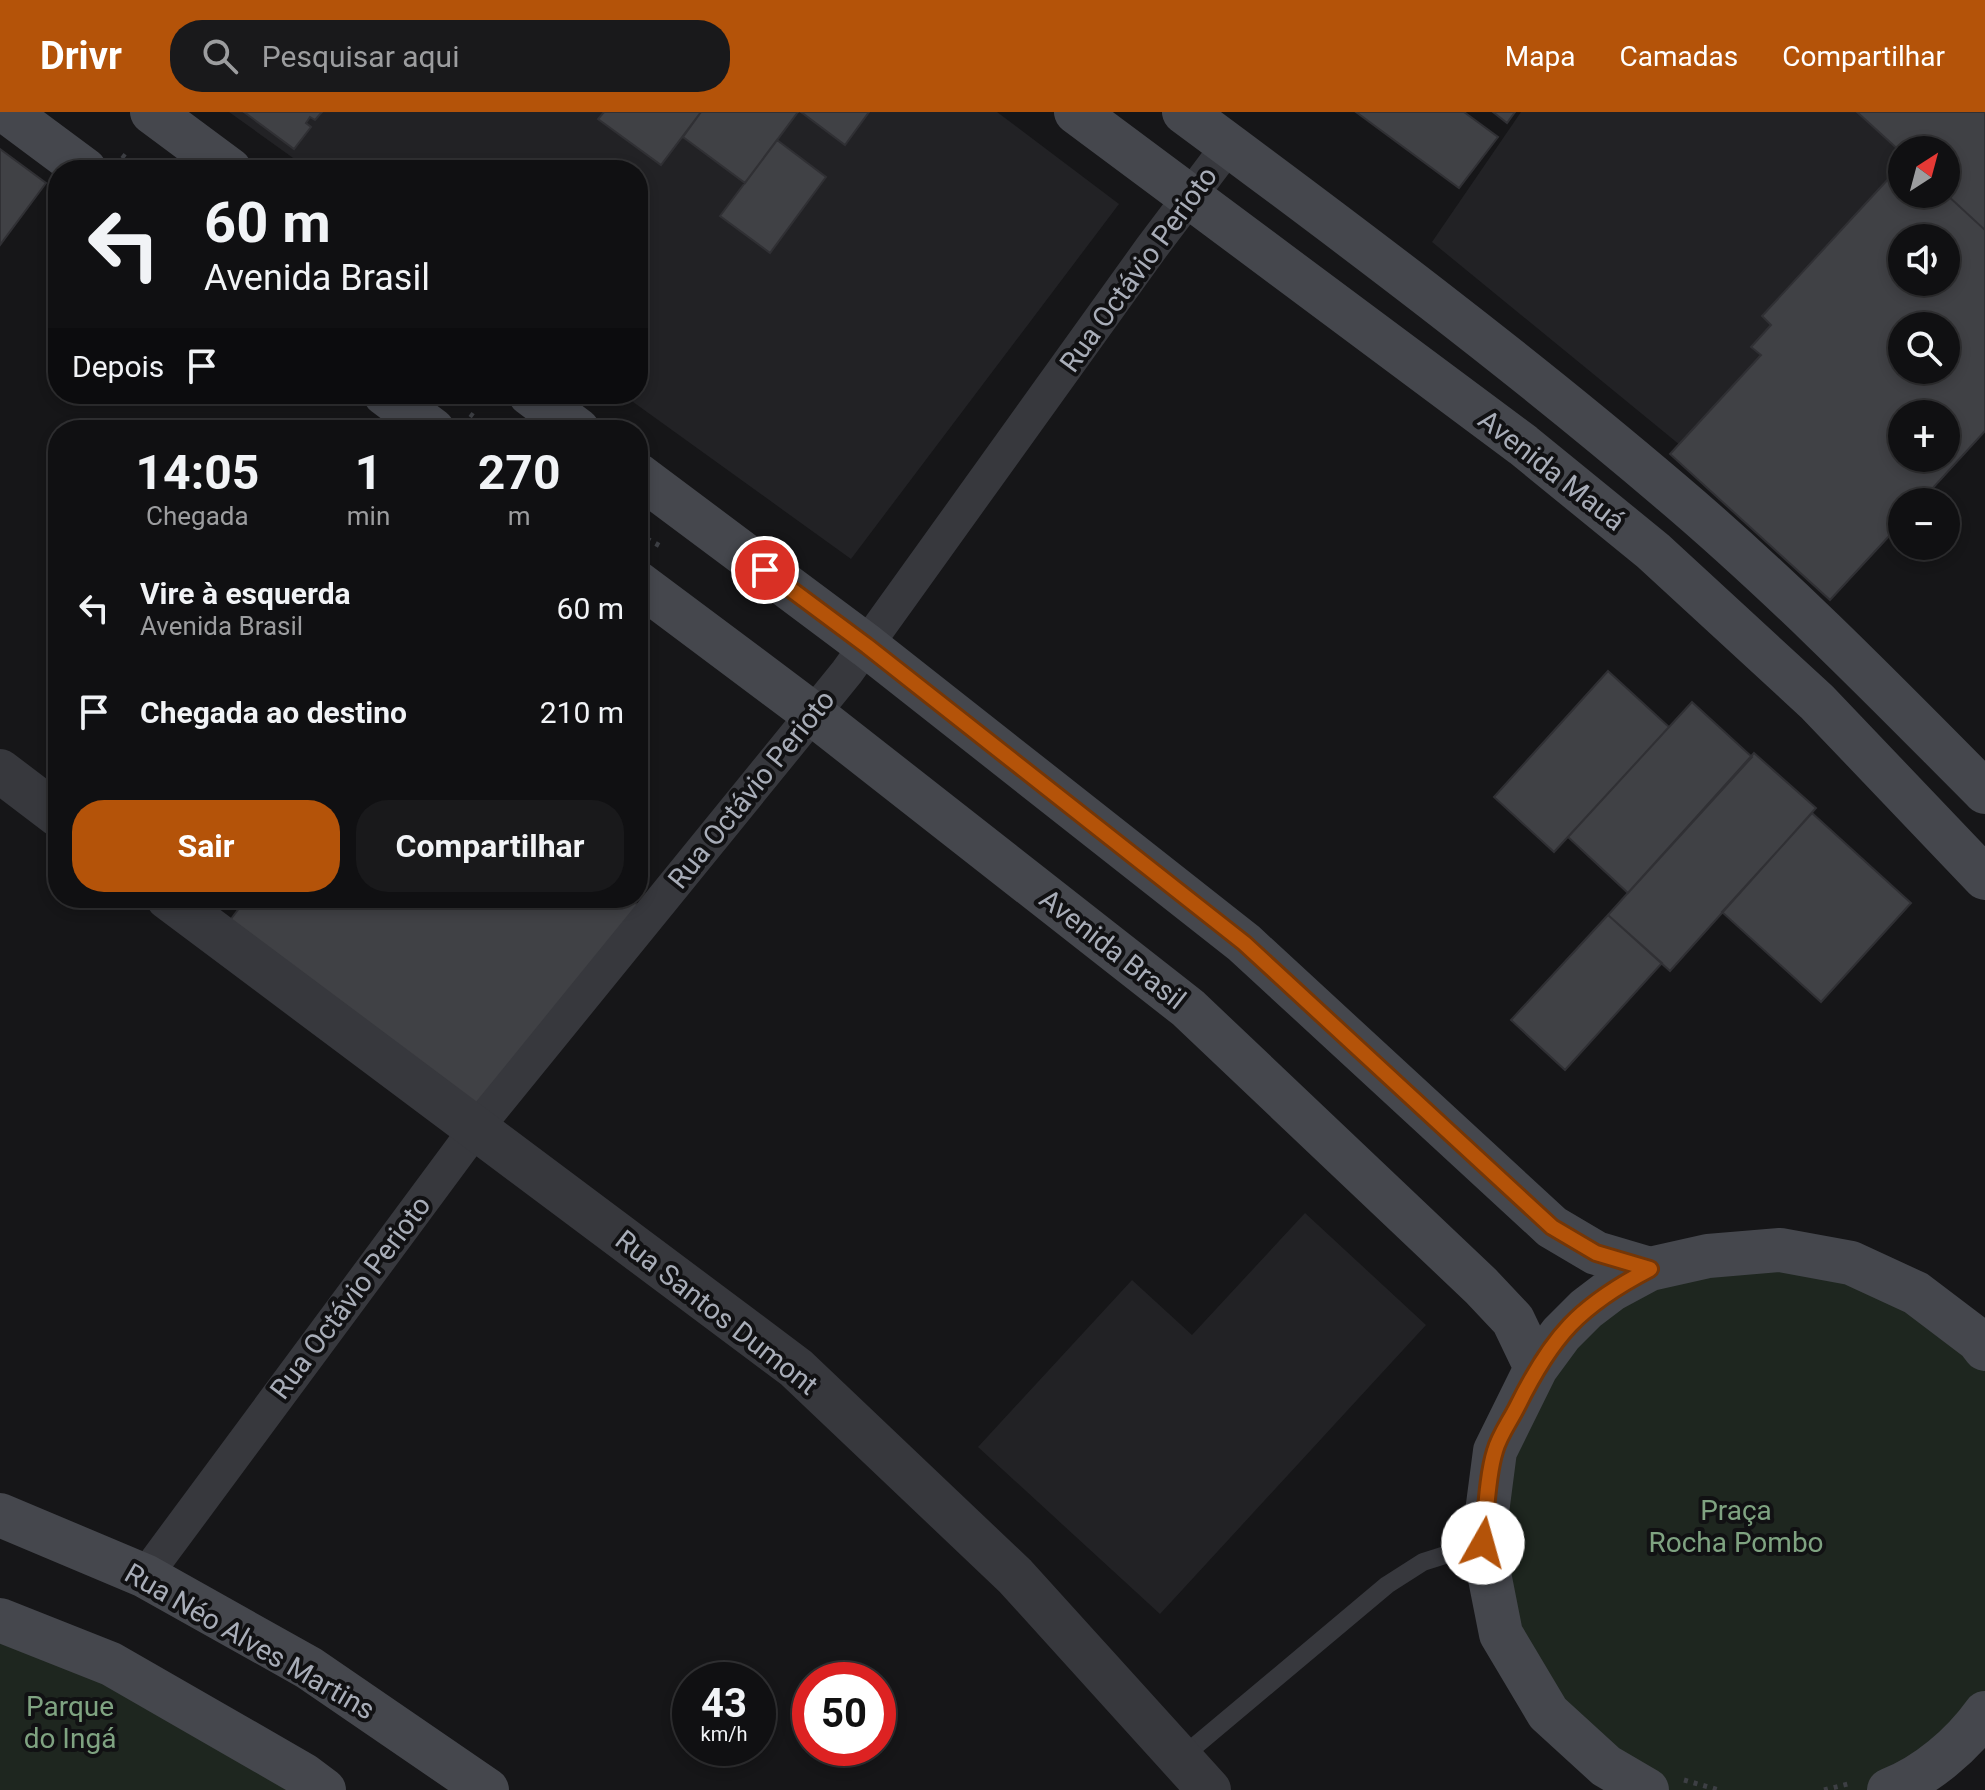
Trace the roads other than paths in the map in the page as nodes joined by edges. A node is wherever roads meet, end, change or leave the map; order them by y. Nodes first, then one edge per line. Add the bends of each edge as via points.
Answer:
1 (7, 112) edge
2 (152, 112) edge
3 (1076, 112) edge
4 (1184, 112) edge
5 (1229, 145) junction
6 (72, 160) edge
7 (217, 160) edge
8 (1190, 196) junction
9 (398, 404) edge
10 (543, 404) edge
11 (1574, 411) junction
12 (420, 420) edge
13 (565, 420) edge
14 (1539, 458) junction
15 (648, 482) edge
16 (648, 590) edge
17 (867, 646) junction
18 (813, 714) junction
19 (0, 771) edge
20 (1985, 792) edge
21 (48, 807) edge
22 (1985, 878) edge
23 (181, 908) edge
24 (475, 1130) junction
25 (1650, 1269) junction
26 (1983, 1341) edge
27 (1536, 1368) junction
28 (0, 1515) edge
29 (1483, 1543) junction
30 (145, 1576) junction
31 (0, 1620) edge
32 (1981, 1730) edge
33 (1182, 1757) junction
34 (1600, 1778) edge
35 (1664, 1785) edge
36 (1895, 1789) edge
37 (324, 1790) edge
38 (487, 1790) edge
39 (1209, 1790) edge

1 - 6 main road
2 - 7 main road
3 - 8 main road, Avenida Mauá
4 - 5 main road, Avenida Mauá
5 - 8 street, Rua Octávio Perioto
5 - 11 main road, Avenida Mauá
8 - 14 main road, Avenida Mauá
8 - 17 street, Rua Octávio Perioto
9 - 12 main road
10 - 13 main road
11 - 14 main road
11 - 20 main road, Avenida Mauá via 1673,493 1841,647
14 - 22 main road, Avenida Mauá via 1653,551 1817,702
15 - 17 main road
16 - 18 main road, Avenida Brasil
17 - 18 street, Rua Octávio Perioto
17 - 25 main road via 1244,943 1552,1227 1596,1253
18 - 24 street, Rua Octávio Perioto
18 - 27 main road, Avenida Brasil via 1188,1008 1481,1286 1513,1320
19 - 21 street
23 - 24 street, Rua Santos Dumont
24 - 30 street, Rua Octávio Perioto
24 - 33 street, Rua Santos Dumont via 796,1368 1015,1576
25 - 26 main road via 1708,1256 1780,1250 1851,1263 1916,1293
25 - 27 main road via 1586,1309
27 - 29 main road via 1495,1451
28 - 30 main road, Rua Néo Alves Martins
29 - 33 lane via 1423,1562 1387,1585
29 - 34 main road via 1501,1634 1548,1713
30 - 38 main road, Rua Néo Alves Martins via 309,1668
31 - 37 main road via 111,1664
32 - 36 main road
33 - 39 street, Rua Santos Dumont
34 - 35 main road

